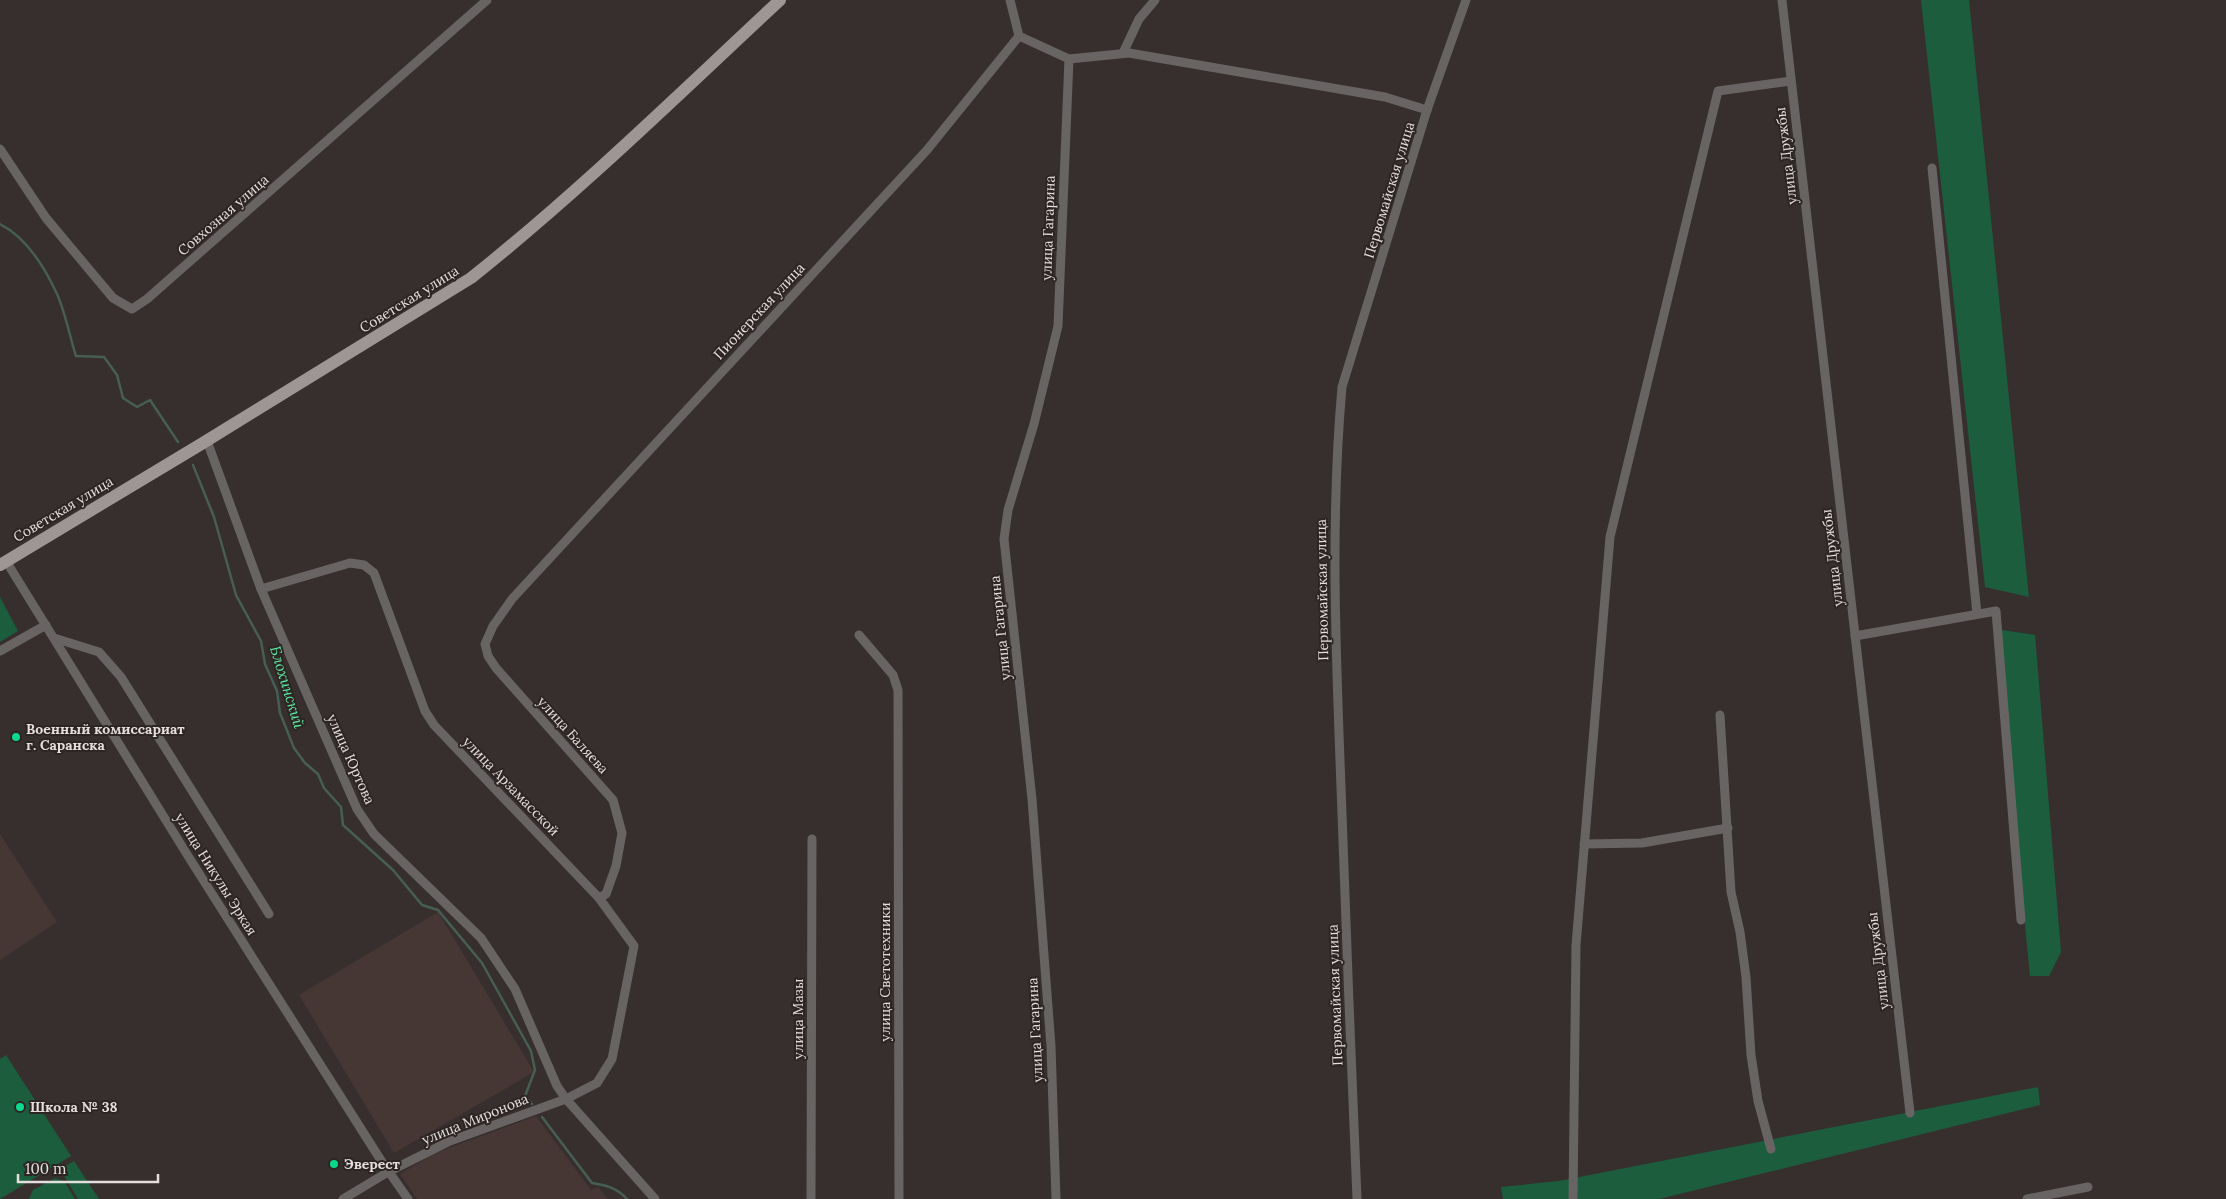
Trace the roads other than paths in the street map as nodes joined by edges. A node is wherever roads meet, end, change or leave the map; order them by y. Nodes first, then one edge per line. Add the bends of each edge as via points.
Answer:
1 (488, 0) edge
2 (780, 0) edge
3 (1010, 0) edge
4 (1155, 0) edge
5 (1466, 0) edge
6 (1782, 0) edge
7 (1019, 36) junction
8 (1123, 53) junction
9 (1069, 59) junction
10 (1791, 81) junction
11 (1427, 110) junction
12 (0, 149) edge
13 (1932, 168) dead end
14 (207, 441) junction
15 (3, 563) edge
16 (261, 589) junction
17 (512, 600) joint
18 (1977, 614) junction
19 (46, 625) junction
20 (859, 635) dead end
21 (1855, 636) junction
22 (54, 638) junction
23 (0, 651) edge
24 (1720, 715) dead end
25 (1728, 828) junction
26 (812, 839) dead end
27 (1584, 844) junction
28 (599, 898) junction
29 (269, 914) dead end
30 (2021, 920) dead end
31 (566, 1099) junction
32 (1910, 1113) dead end
33 (1770, 1149) dead end
34 (388, 1172) junction
35 (2088, 1187) dead end
36 (343, 1199) edge
37 (408, 1199) edge
38 (655, 1199) edge
39 (810, 1199) edge
40 (899, 1199) edge
41 (1056, 1199) edge
42 (1357, 1199) edge
43 (1573, 1199) edge
44 (2027, 1199) edge

1 - 12 street, Совхозная улица via 148,299 132,309 112,298 46,218
2 - 14 main road, Советская улица via 505,251 471,278
3 - 7 street
4 - 8 street via 1140,19
5 - 11 street, Первомайская улица
6 - 10 street, улица Дружбы
7 - 9 street
7 - 17 street, Пионерская улица via 927,150
8 - 9 street
8 - 11 street via 1385,97
9 - 41 street, улица Гагарина via 1058,326 1034,424 1008,510 1004,539 1032,799 1051,1046
10 - 21 street, улица Дружбы
10 - 27 street via 1718,90 1610,537
11 - 42 street, Первомайская улица via 1342,388 1339,427 1334,520 1337,687
13 - 18 street
14 - 15 main road, Советская улица
14 - 16 street, улица Юртова
15 - 19 street, улица Никулы Эркая
16 - 28 street, улица Арзамасской via 350,563 364,565 374,573 425,711 434,725
16 - 31 street, улица Юртова via 357,809 374,834 481,938 515,989 557,1086
17 - 28 street, улица Баляева via 484,644 488,656 613,800 622,832 616,866 606,894
18 - 21 street
18 - 30 street via 1996,612
19 - 22 street, улица Никулы Эркая
19 - 23 street
20 - 40 street, улица Светотехники via 893,675 898,690
21 - 32 street, улица Дружбы
22 - 29 street via 98,652 121,677
22 - 34 street, улица Никулы Эркая
24 - 25 street
25 - 27 street via 1642,844
25 - 33 street via 1731,892 1746,977 1750,1055
26 - 39 street, улица Мазы
27 - 43 street via 1576,945
28 - 31 street, улица Арзамасской via 634,946 612,1059 597,1083
31 - 34 street, улица Миронова via 450,1141
31 - 38 street, улица Юртова
34 - 36 street, улица Миронова
34 - 37 street, улица Никулы Эркая
35 - 44 street

